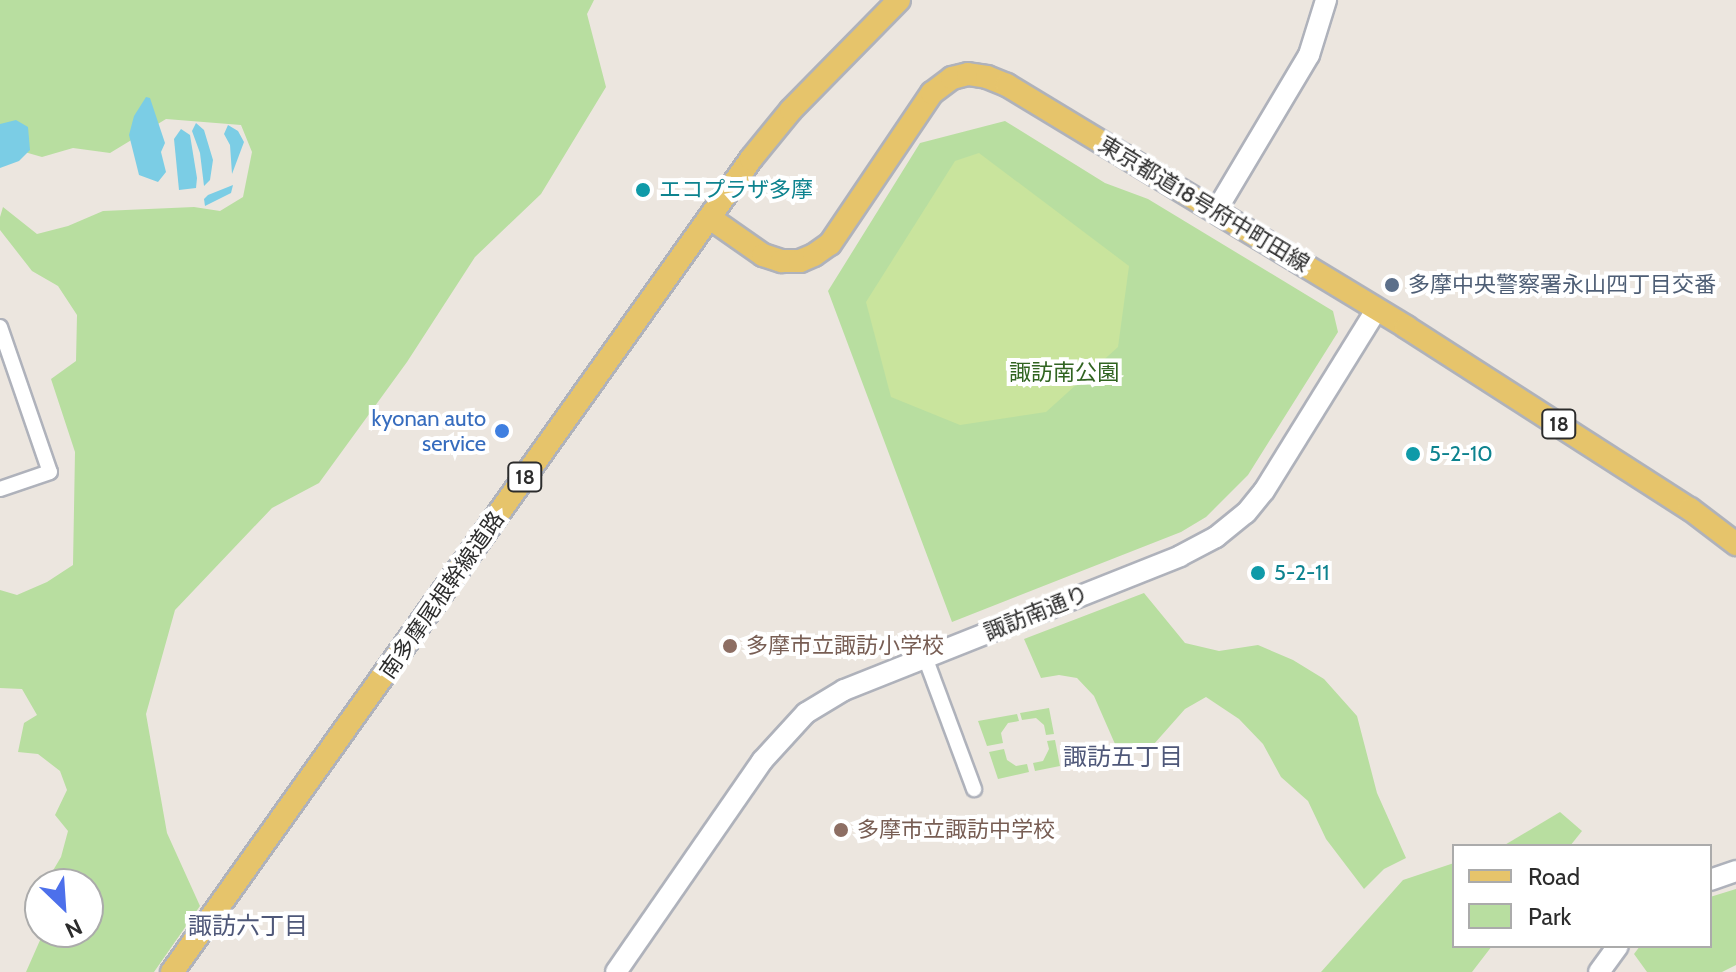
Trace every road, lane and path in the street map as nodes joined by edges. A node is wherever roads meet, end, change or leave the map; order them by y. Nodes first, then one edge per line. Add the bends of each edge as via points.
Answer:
1 (899, 0) edge
2 (1326, 0) edge
3 (1216, 211) junction
4 (710, 218) junction
5 (1377, 309) junction
6 (0, 327) edge
7 (0, 489) edge
8 (1736, 544) edge
9 (925, 657) junction
10 (974, 789) dead end
11 (1736, 871) edge
12 (1712, 879) edge
13 (1617, 948) edge
14 (172, 972) edge
15 (616, 972) edge
16 (1599, 972) edge

1 - 4 main road, 南多摩尾根幹線道路 / 18 via 775,129
2 - 3 street via 1309,55
3 - 4 main road, 東京都道18号府中町田線 / 18 via 1007,85 968,74 932,93 830,244 814,255 800,261 763,255
3 - 5 main road, 東京都道18号府中町田線 / 18
4 - 14 main road, 南多摩尾根幹線道路 / 18
5 - 8 main road, 東京都道18号府中町田線 / 18 via 1690,509
5 - 9 street, 諏訪南通り via 1264,491 1216,537
6 - 7 street via 50,472
9 - 10 street
9 - 15 street, 諏訪南通り via 825,701 778,740
11 - 12 street
13 - 16 street

